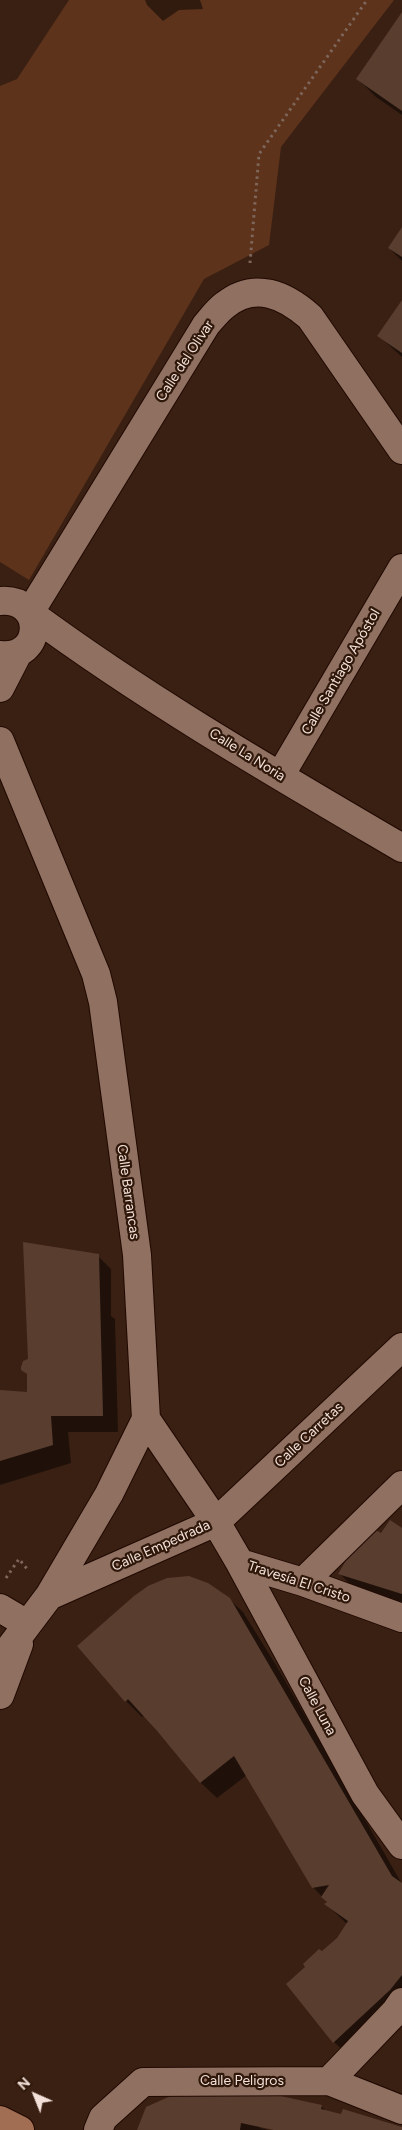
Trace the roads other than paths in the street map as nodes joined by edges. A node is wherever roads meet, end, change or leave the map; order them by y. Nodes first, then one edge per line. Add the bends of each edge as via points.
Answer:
1 (402, 450) edge
2 (402, 568) edge
3 (0, 601) edge
4 (28, 611) junction
5 (14, 652) edge
6 (93, 659) junction
7 (0, 688) edge
8 (1, 745) edge
9 (280, 776) junction
10 (402, 848) edge
11 (402, 1347) edge
12 (146, 1419) junction
13 (402, 1485) edge
14 (216, 1522) junction
15 (240, 1563) junction
16 (303, 1582) junction
17 (49, 1596) junction
18 (0, 1608) edge
19 (402, 1618) edge
20 (27, 1624) junction
21 (0, 1661) edge
22 (0, 1695) edge
23 (402, 1845) edge
24 (402, 2002) edge
25 (329, 2081) junction
26 (402, 2110) edge
27 (0, 2120) edge
28 (20, 2130) edge
29 (98, 2130) edge

1 - 4 street, Calle del Olivar via 310,317 294,303 272,294 249,292 226,304 206,324
2 - 9 street, Calle Santiago Apóstol
3 - 4 street, Calle La Noria via 16,602
4 - 5 street via 34,622 32,641
4 - 6 street, Calle La Noria
5 - 6 street, Calle La Noria
5 - 7 street
6 - 9 street, Calle La Noria
8 - 12 street, Calle Barrancas via 96,974 103,1002 137,1255
9 - 10 street, Calle La Noria
11 - 14 street, Calle Carretas
12 - 14 street, Calle Empedrada
12 - 17 street, Calle Barrancas via 109,1494
13 - 16 street
14 - 15 street, Travesía El Cristo
14 - 17 street, Calle Empedrada
15 - 16 street, Travesía El Cristo
15 - 23 street, Calle Luna via 364,1794
16 - 19 street, Travesía El Cristo
17 - 20 street, Calle Barrancas
18 - 20 street
20 - 21 street
20 - 22 street
24 - 25 street
25 - 26 street, Calle Peligros
25 - 29 street, Calle Peligros via 143,2082 103,2118
27 - 28 street

